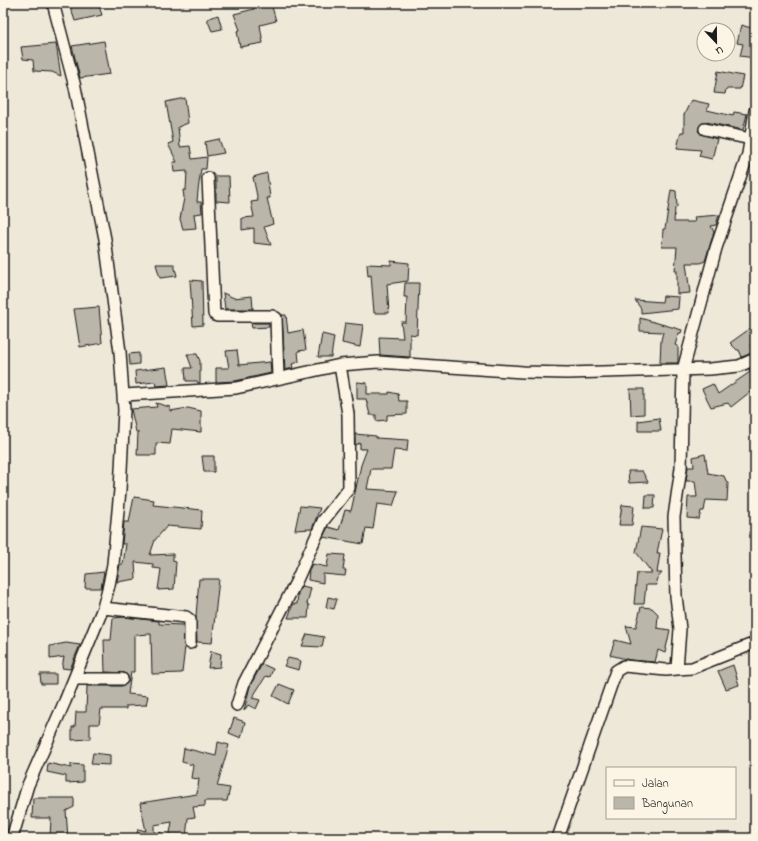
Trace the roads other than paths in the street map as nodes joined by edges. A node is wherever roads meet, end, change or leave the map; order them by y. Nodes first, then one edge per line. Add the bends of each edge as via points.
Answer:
1 (53, 3) edge
2 (755, 111) edge
3 (705, 129) dead end
4 (753, 139) edge
5 (208, 178) dead end
6 (755, 359) edge
7 (340, 365) junction
8 (683, 370) junction
9 (278, 378) junction
10 (124, 395) junction
11 (103, 608) junction
12 (755, 643) edge
13 (190, 644) dead end
14 (676, 669) junction
15 (74, 679) junction
16 (122, 679) dead end
17 (236, 705) dead end
18 (12, 838) edge
19 (558, 838) edge

1 - 10 street via 75,87 105,239
2 - 4 street
3 - 4 street
4 - 8 street via 716,248
5 - 9 street via 214,314 276,318
6 - 8 street via 739,366
7 - 8 street via 378,362 550,373
7 - 9 street
7 - 17 street via 348,414 349,488 323,521
8 - 14 street via 681,468 674,517 676,596 680,629
9 - 10 street via 228,388
10 - 11 street via 120,490 112,574
11 - 13 street via 186,617 191,625
11 - 15 street
12 - 14 street via 692,668
14 - 19 street via 624,666 616,671
15 - 16 street
15 - 18 street via 28,785

